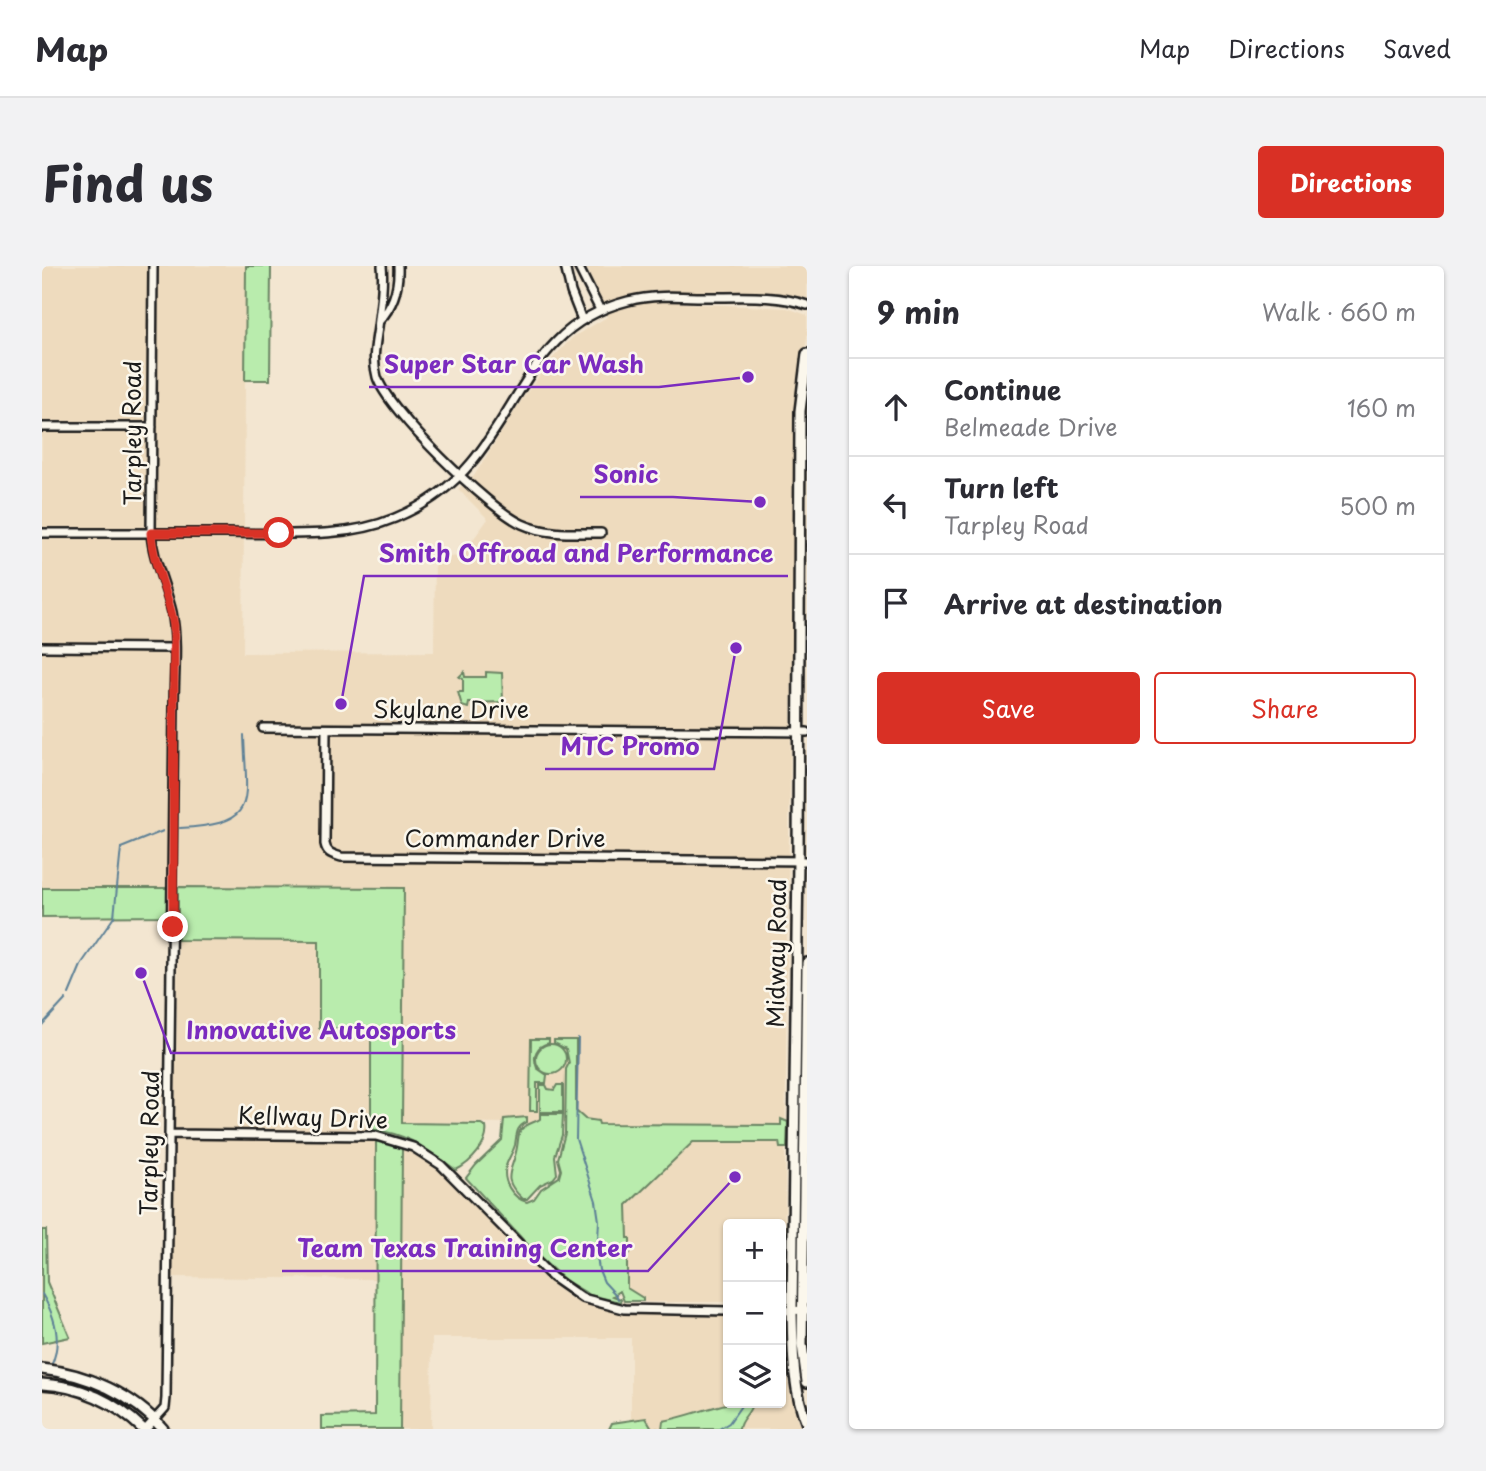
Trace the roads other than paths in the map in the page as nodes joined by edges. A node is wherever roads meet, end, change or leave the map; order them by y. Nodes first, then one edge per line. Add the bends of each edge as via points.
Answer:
1 (153, 266) edge
2 (382, 266) edge
3 (398, 266) edge
4 (565, 266) edge
5 (578, 266) edge
6 (807, 305) edge
7 (600, 310) junction
8 (583, 320) junction
9 (379, 321) junction
10 (807, 354) edge
11 (804, 400) edge
12 (42, 427) edge
13 (152, 427) junction
14 (460, 475) junction
15 (803, 486) edge
16 (42, 533) edge
17 (151, 533) junction
18 (601, 533) dead end
19 (803, 539) edge
20 (803, 618) edge
21 (42, 647) edge
22 (174, 648) junction
23 (263, 728) dead end
24 (326, 729) junction
25 (803, 732) edge
26 (802, 861) edge
27 (807, 963) edge
28 (796, 1037) junction
29 (806, 1037) edge
30 (170, 1133) junction
31 (794, 1154) junction
32 (805, 1154) junction
33 (805, 1310) edge
34 (723, 1311) edge
35 (786, 1311) edge
36 (792, 1311) junction
37 (42, 1369) edge
38 (807, 1382) edge
39 (42, 1384) edge
40 (155, 1420) junction
41 (807, 1424) edge
42 (145, 1429) edge
43 (163, 1429) edge

1 - 13 street, Tarpley Road
2 - 9 street
3 - 9 street via 395,295
4 - 8 street
5 - 7 street
6 - 7 street via 775,298 671,296
7 - 8 street
8 - 14 street via 546,351 499,425
9 - 14 street via 373,353 384,393
10 - 11 main road, Midway Road
11 - 15 main road, Midway Road
12 - 13 street
13 - 17 street, Tarpley Road
14 - 17 street via 410,511 362,529
14 - 18 street via 495,508 523,524 551,531
15 - 19 main road, Midway Road
16 - 17 street
17 - 22 street, Tarpley Road via 172,615
19 - 20 main road, Midway Road
20 - 25 main road, Midway Road
21 - 22 street
22 - 30 street, Tarpley Road
23 - 24 street, Skylane Drive
24 - 25 street, Skylane Drive
24 - 26 street, Commander Drive via 326,844 331,854
25 - 26 main road, Midway Road
26 - 28 main road, Midway Road
27 - 29 main road, Midway Road
28 - 29 main road
28 - 31 main road, Midway Road
29 - 32 main road, Midway Road
30 - 34 street, Kellway Drive via 363,1135 400,1141 442,1165 552,1277 582,1298 624,1309
30 - 40 street, Tarpley Road via 166,1398 165,1408
31 - 32 main road
31 - 36 main road, Midway Road
32 - 33 main road, Midway Road
33 - 36 street
33 - 38 main road, Midway Road via 802,1344
35 - 36 street
36 - 41 main road, Midway Road via 793,1370
37 - 40 main road via 93,1381 133,1402
39 - 42 main road via 104,1400
40 - 42 street, Tarpley Road
40 - 43 main road

